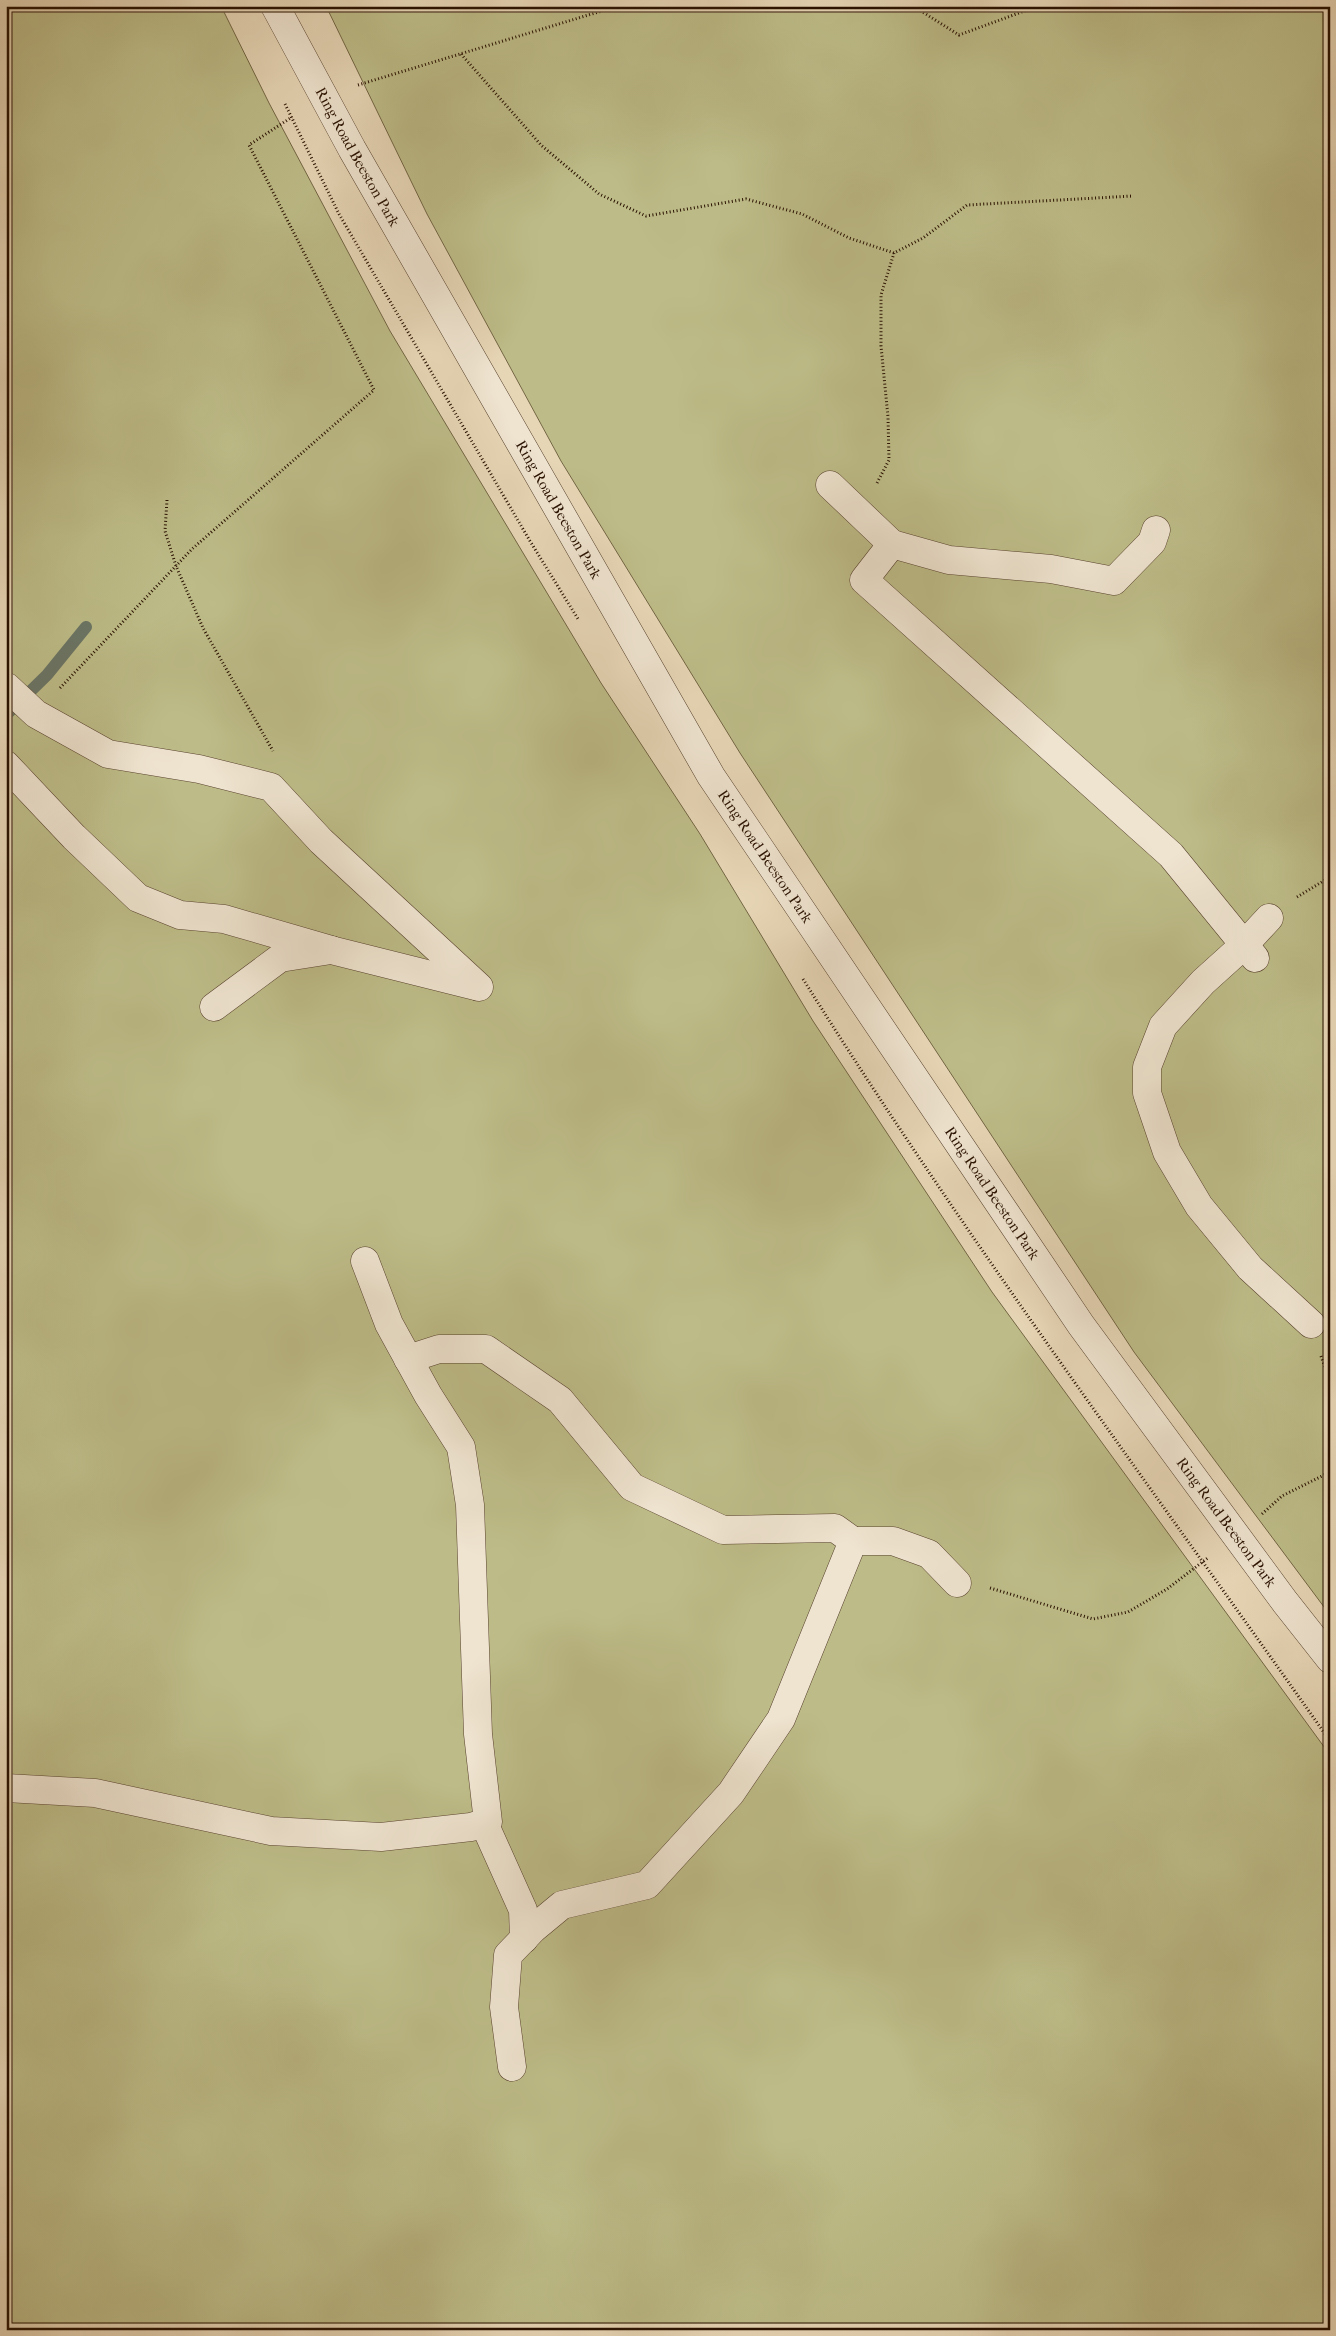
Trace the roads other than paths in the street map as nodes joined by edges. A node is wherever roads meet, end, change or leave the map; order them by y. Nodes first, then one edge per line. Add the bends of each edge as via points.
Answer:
1 (275, 6) edge
2 (830, 485) dead end
3 (1156, 530) dead end
4 (892, 544) junction
5 (7, 687) edge
6 (6, 765) edge
7 (1268, 918) dead end
8 (332, 950) junction
9 (1250, 952) junction
10 (214, 1007) dead end
11 (365, 1262) dead end
12 (1311, 1324) dead end
13 (408, 1359) junction
14 (853, 1540) junction
15 (957, 1583) road end
16 (1330, 1659) edge
17 (6, 1788) edge
18 (484, 1823) junction
19 (524, 1939) junction
20 (512, 2067) dead end

1 - 16 street, Ring Road Beeston Park via 352,149 711,776 1075,1317
2 - 4 street
3 - 4 street via 1152,542 1114,581 1051,569 949,560
4 - 9 street via 864,580 1171,855
5 - 8 street via 36,714 108,754 198,769 271,787 322,841 479,987
6 - 8 street via 138,898 180,915 224,919
7 - 9 street
8 - 10 street via 280,958
9 - 12 street via 1203,982 1163,1026 1147,1067 1147,1093 1167,1152 1199,1206 1250,1268
11 - 13 street via 389,1324
13 - 14 street via 439,1349 486,1348 560,1400 632,1487 723,1530 835,1528
13 - 18 street via 461,1447 470,1505 478,1734 488,1822
14 - 15 street via 893,1541 929,1554
14 - 19 street via 781,1719 731,1793 647,1885 562,1905
17 - 18 street via 95,1793 271,1831 381,1837
18 - 19 street via 523,1910
19 - 20 street via 508,1955 504,2007

